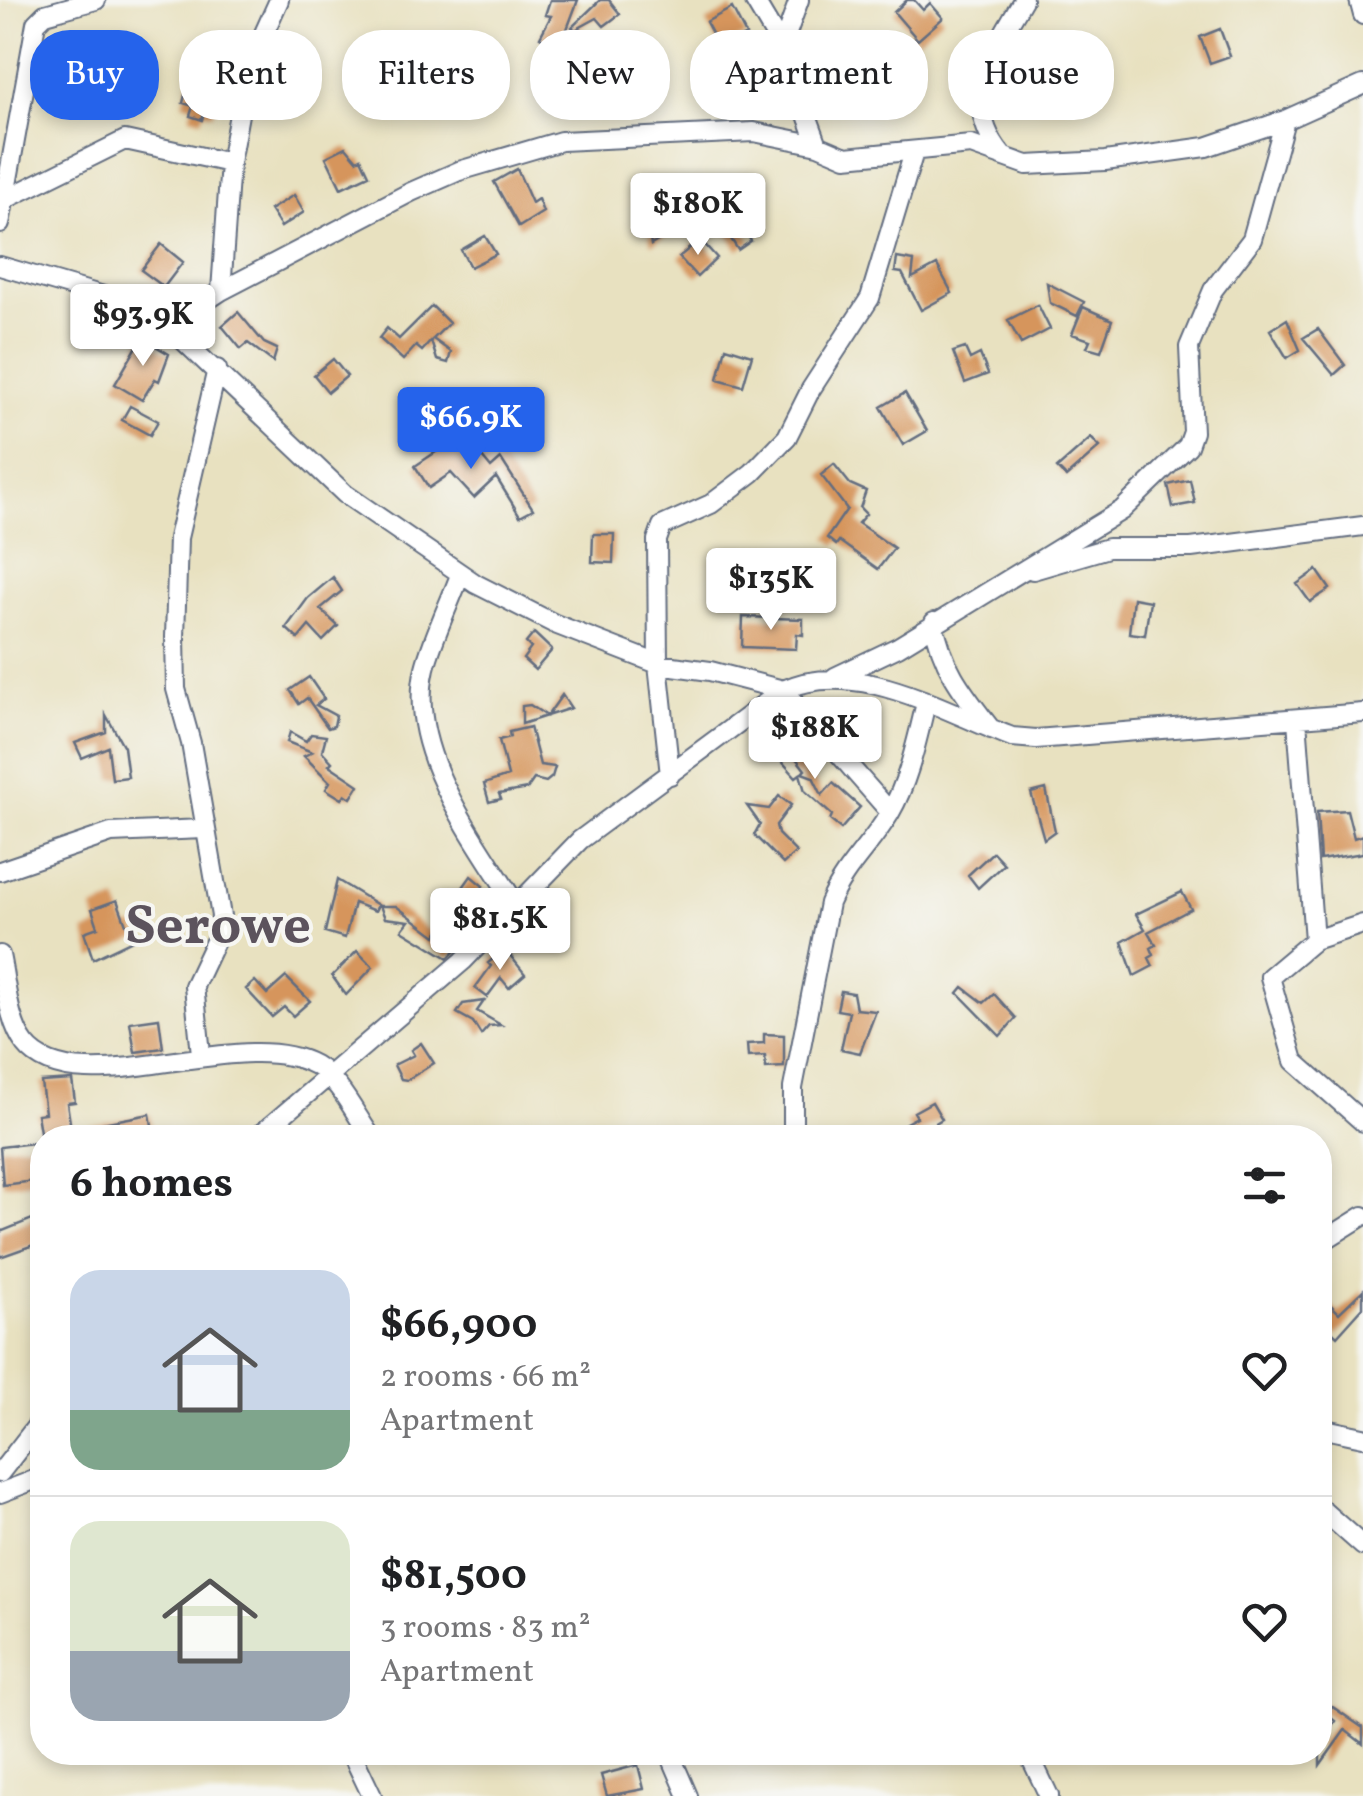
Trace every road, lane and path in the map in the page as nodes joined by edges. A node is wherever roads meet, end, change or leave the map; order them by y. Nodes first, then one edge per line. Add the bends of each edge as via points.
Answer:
1 (96, 0) edge
2 (280, 0) edge
3 (754, 0) edge
4 (799, 0) edge
5 (1023, 0) edge
6 (772, 30) edge
7 (788, 30) edge
8 (1363, 69) edge
9 (1358, 87) edge
10 (809, 120) edge
11 (1284, 120) junction
12 (818, 145) junction
13 (914, 152) junction
14 (1006, 159) junction
15 (230, 163) junction
16 (8, 198) junction
17 (0, 224) edge
18 (0, 266) edge
19 (221, 291) junction
20 (168, 326) junction
21 (217, 369) junction
22 (1363, 526) edge
23 (460, 575) junction
24 (1009, 577) junction
25 (934, 622) junction
26 (658, 664) junction
27 (833, 678) junction
28 (783, 690) junction
29 (926, 703) junction
30 (1363, 713) edge
31 (1296, 720) junction
32 (992, 729) junction
33 (670, 775) junction
34 (890, 812) junction
35 (204, 829) junction
36 (0, 871) edge
37 (516, 905) junction
38 (1363, 924) edge
39 (1314, 940) junction
40 (0, 956) edge
41 (202, 1054) junction
42 (327, 1075) junction
43 (1363, 1122) edge
44 (271, 1125) edge
45 (363, 1125) edge
46 (794, 1125) edge
47 (1363, 1216) edge
48 (1332, 1235) edge
49 (1332, 1431) edge
50 (30, 1435) edge
51 (1363, 1437) edge
52 (0, 1474) edge
53 (30, 1482) edge
54 (0, 1493) edge
55 (1332, 1519) edge
56 (1363, 1546) edge
57 (358, 1765) edge
58 (675, 1765) edge
59 (1033, 1765) edge
60 (1045, 1793) edge
61 (372, 1796) edge
62 (688, 1796) edge

1 - 16 street via 46,14 36,24
2 - 15 street via 247,71
3 - 6 street
4 - 7 street
5 - 14 street via 984,67 980,90 990,140
8 - 9 street
9 - 11 street
10 - 12 street
11 - 14 street via 1206,148 1106,161 1028,165
11 - 24 street via 1252,239 1197,322 1188,358 1188,446 1122,510
12 - 13 street via 846,157
12 - 19 street via 754,132 561,141 410,192
13 - 14 street via 970,145
13 - 26 street via 870,298 787,437 710,504 662,526 655,564
15 - 16 street via 125,140
15 - 19 street
16 - 17 street
18 - 20 street via 122,301
19 - 20 street
20 - 21 street
21 - 23 street via 345,494
21 - 35 street via 175,556 176,689
22 - 24 street via 1191,548 1108,548
23 - 26 street via 555,624
23 - 37 street via 425,669 423,713 441,781
24 - 25 street
25 - 27 street
25 - 32 street via 938,651 952,678
26 - 28 street
26 - 33 street
27 - 28 street
27 - 29 street
28 - 33 street
28 - 34 street
29 - 32 street
29 - 34 street
30 - 31 street
31 - 32 street via 1062,740
31 - 39 street
33 - 37 street via 580,840
34 - 46 street via 829,902 793,1088
35 - 36 street via 111,833
35 - 41 street via 222,926 194,986
37 - 42 street via 464,961
38 - 39 street
39 - 43 street via 1270,977 1280,1023 1294,1060
40 - 41 street via 18,1031 45,1057 111,1069
41 - 42 street via 294,1058
42 - 44 street
42 - 45 street
47 - 48 street
49 - 51 street
50 - 52 street
53 - 54 street
55 - 56 street
57 - 61 street
58 - 62 street
59 - 60 street

